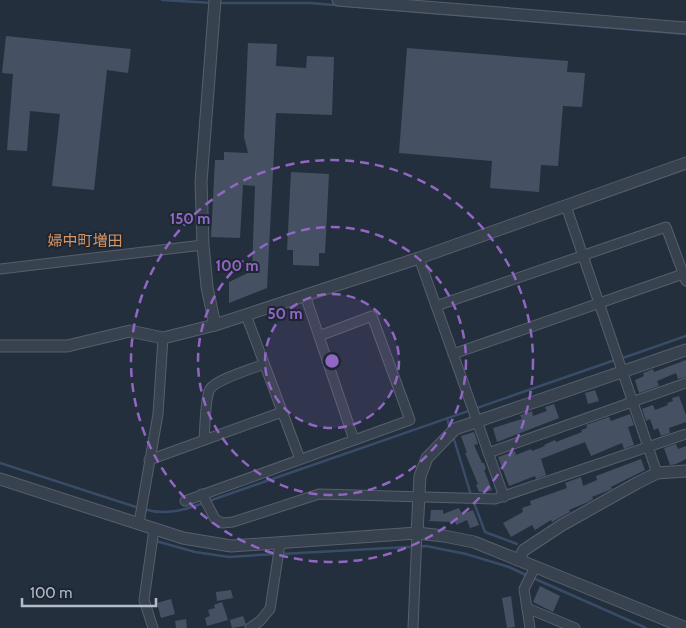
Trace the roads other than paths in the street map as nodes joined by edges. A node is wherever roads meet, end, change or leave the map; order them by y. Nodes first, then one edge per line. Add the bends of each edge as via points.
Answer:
1 (215, 0) edge
2 (338, 0) edge
3 (686, 28) edge
4 (686, 163) edge
5 (566, 206) junction
6 (202, 245) junction
7 (582, 255) junction
8 (419, 258) junction
9 (0, 269) edge
10 (685, 278) edge
11 (305, 295) junction
12 (599, 304) junction
13 (436, 306) junction
14 (246, 315) junction
15 (215, 325) junction
16 (319, 336) junction
17 (163, 338) junction
18 (0, 346) edge
19 (686, 350) edge
20 (453, 354) junction
21 (264, 364) junction
22 (622, 372) junction
23 (686, 383) edge
24 (632, 403) junction
25 (282, 412) junction
26 (477, 422) junction
27 (686, 434) edge
28 (204, 440) junction
29 (354, 440) junction
30 (648, 447) junction
31 (488, 453) junction
32 (300, 459) junction
33 (149, 460) junction
34 (686, 471) edge
35 (657, 473) junction
36 (0, 479) edge
37 (202, 494) junction
38 (504, 497) junction
39 (418, 498) junction
40 (185, 500) dead end
41 (139, 523) junction
42 (154, 529) junction
43 (416, 533) junction
44 (280, 544) junction
45 (518, 560) junction
46 (535, 567) junction
47 (527, 608) junction
48 (153, 628) edge
49 (250, 628) edge
50 (413, 628) edge
51 (530, 628) edge
52 (574, 628) edge
53 (686, 628) edge

1 - 6 street via 201,182
2 - 3 street
4 - 5 street
5 - 7 street
5 - 8 street
6 - 9 street
6 - 15 street
7 - 10 street via 666,227
7 - 12 street
7 - 13 street
8 - 11 street
8 - 13 street
10 - 12 street
11 - 14 street
11 - 16 street
12 - 20 street
12 - 22 street
13 - 20 street
14 - 15 street
14 - 21 street
15 - 17 street
16 - 29 street
16 - 29 street via 372,316 410,420
17 - 18 street via 130,331 67,346
17 - 33 street via 158,414
19 - 22 street
20 - 26 street
21 - 25 street
21 - 28 street via 211,388
22 - 24 street
22 - 26 street
23 - 24 street
24 - 30 street
24 - 31 street
25 - 28 street
25 - 32 street
26 - 31 street
26 - 39 street via 455,430 427,458 420,476
27 - 30 street
28 - 33 street
29 - 32 street
30 - 35 street
30 - 38 street
31 - 38 street
32 - 37 street
33 - 41 street
34 - 35 street
35 - 45 street via 562,525 524,550
36 - 41 street
37 - 39 street via 214,519 222,524 318,494
37 - 40 street
38 - 39 street
39 - 43 street
41 - 42 street
42 - 44 street via 183,538 231,546
42 - 48 street via 144,600
43 - 44 street
43 - 45 street via 474,542
43 - 50 street
44 - 49 street via 270,609
45 - 46 street
46 - 47 street via 524,589
46 - 53 street
47 - 51 street
47 - 52 street

